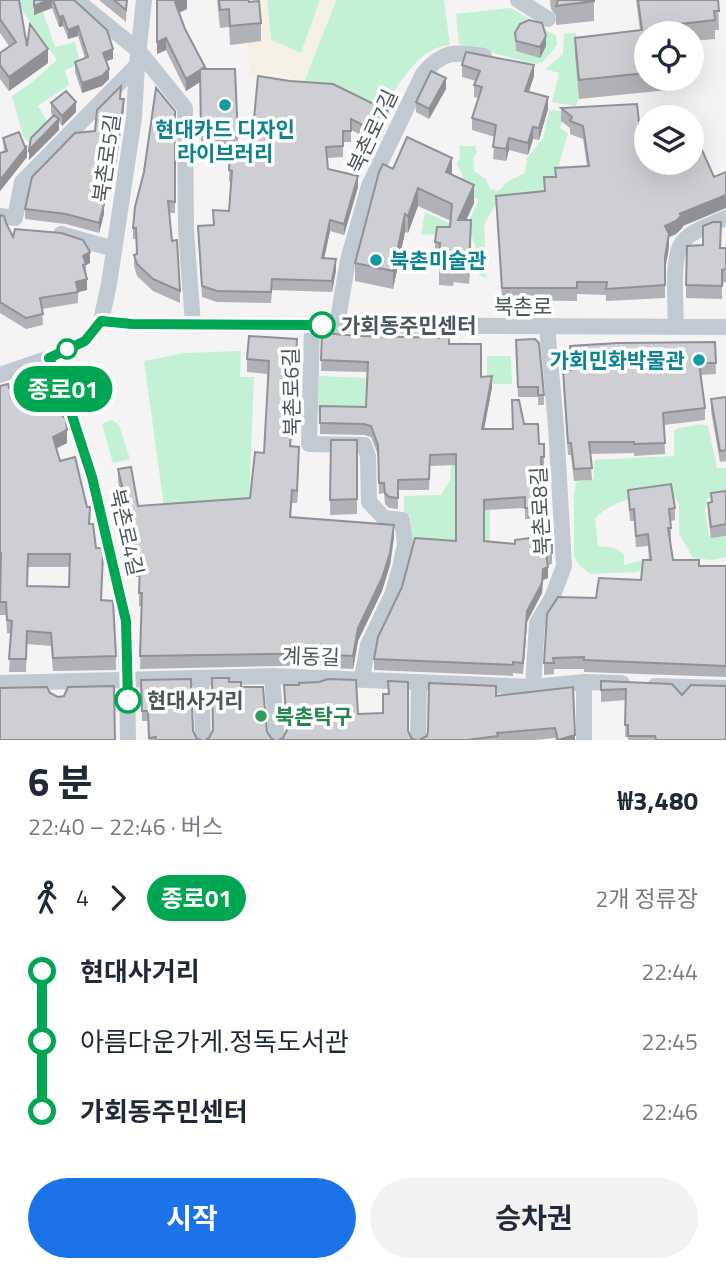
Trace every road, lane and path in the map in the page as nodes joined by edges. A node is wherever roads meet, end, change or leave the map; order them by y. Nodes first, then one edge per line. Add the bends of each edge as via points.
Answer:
1 (76, 0) edge
2 (145, 0) edge
3 (518, 0) edge
4 (548, 19) dead end
5 (138, 58) junction
6 (494, 58) edge
7 (726, 218) edge
8 (14, 224) edge
9 (51, 233) edge
10 (114, 249) junction
11 (101, 321) junction
12 (194, 324) junction
13 (312, 325) junction
14 (337, 325) junction
15 (547, 326) junction
16 (676, 327) junction
17 (726, 327) edge
18 (49, 358) junction
19 (0, 374) edge
20 (272, 676) junction
21 (201, 679) junction
22 (362, 679) junction
23 (127, 680) junction
24 (419, 682) junction
25 (584, 682) junction
26 (0, 683) edge
27 (533, 687) junction
28 (726, 688) edge
29 (128, 740) edge
30 (202, 740) edge
31 (277, 740) edge
32 (418, 740) edge
33 (584, 740) edge

1 - 5 street
2 - 5 street, 북촌로5길
3 - 4 street
5 - 8 street via 22,183
5 - 10 street, 북촌로5길 via 134,118
5 - 12 street via 185,108 186,230
6 - 14 street, 북촌로7길 via 462,53 442,56 422,74 369,186 348,260
7 - 16 street via 680,244
9 - 10 street
10 - 11 street, 북촌로5길
11 - 12 street, 북촌로
11 - 18 street via 85,341
12 - 13 street, 북촌로
13 - 14 street, 북촌로
13 - 22 street, 북촌로6길 via 309,444 364,445 369,502 384,518 402,520 405,544 392,595 368,645
14 - 15 street, 북촌로
15 - 16 street, 북촌로
15 - 27 street, 북촌로8길 via 564,566 537,622
16 - 17 street, 북촌로
18 - 19 street
18 - 23 street, 북촌로4길 via 92,477 126,621
20 - 21 street, 계동길
20 - 22 street, 계동길
20 - 31 street
21 - 23 street, 계동길
21 - 30 street
22 - 24 street, 계동길
23 - 26 street, 계동길 via 57,687
23 - 29 street, 북촌로4길
24 - 27 street, 계동길
24 - 32 street
25 - 27 street, 계동길
25 - 28 street, 계동길
25 - 33 street

